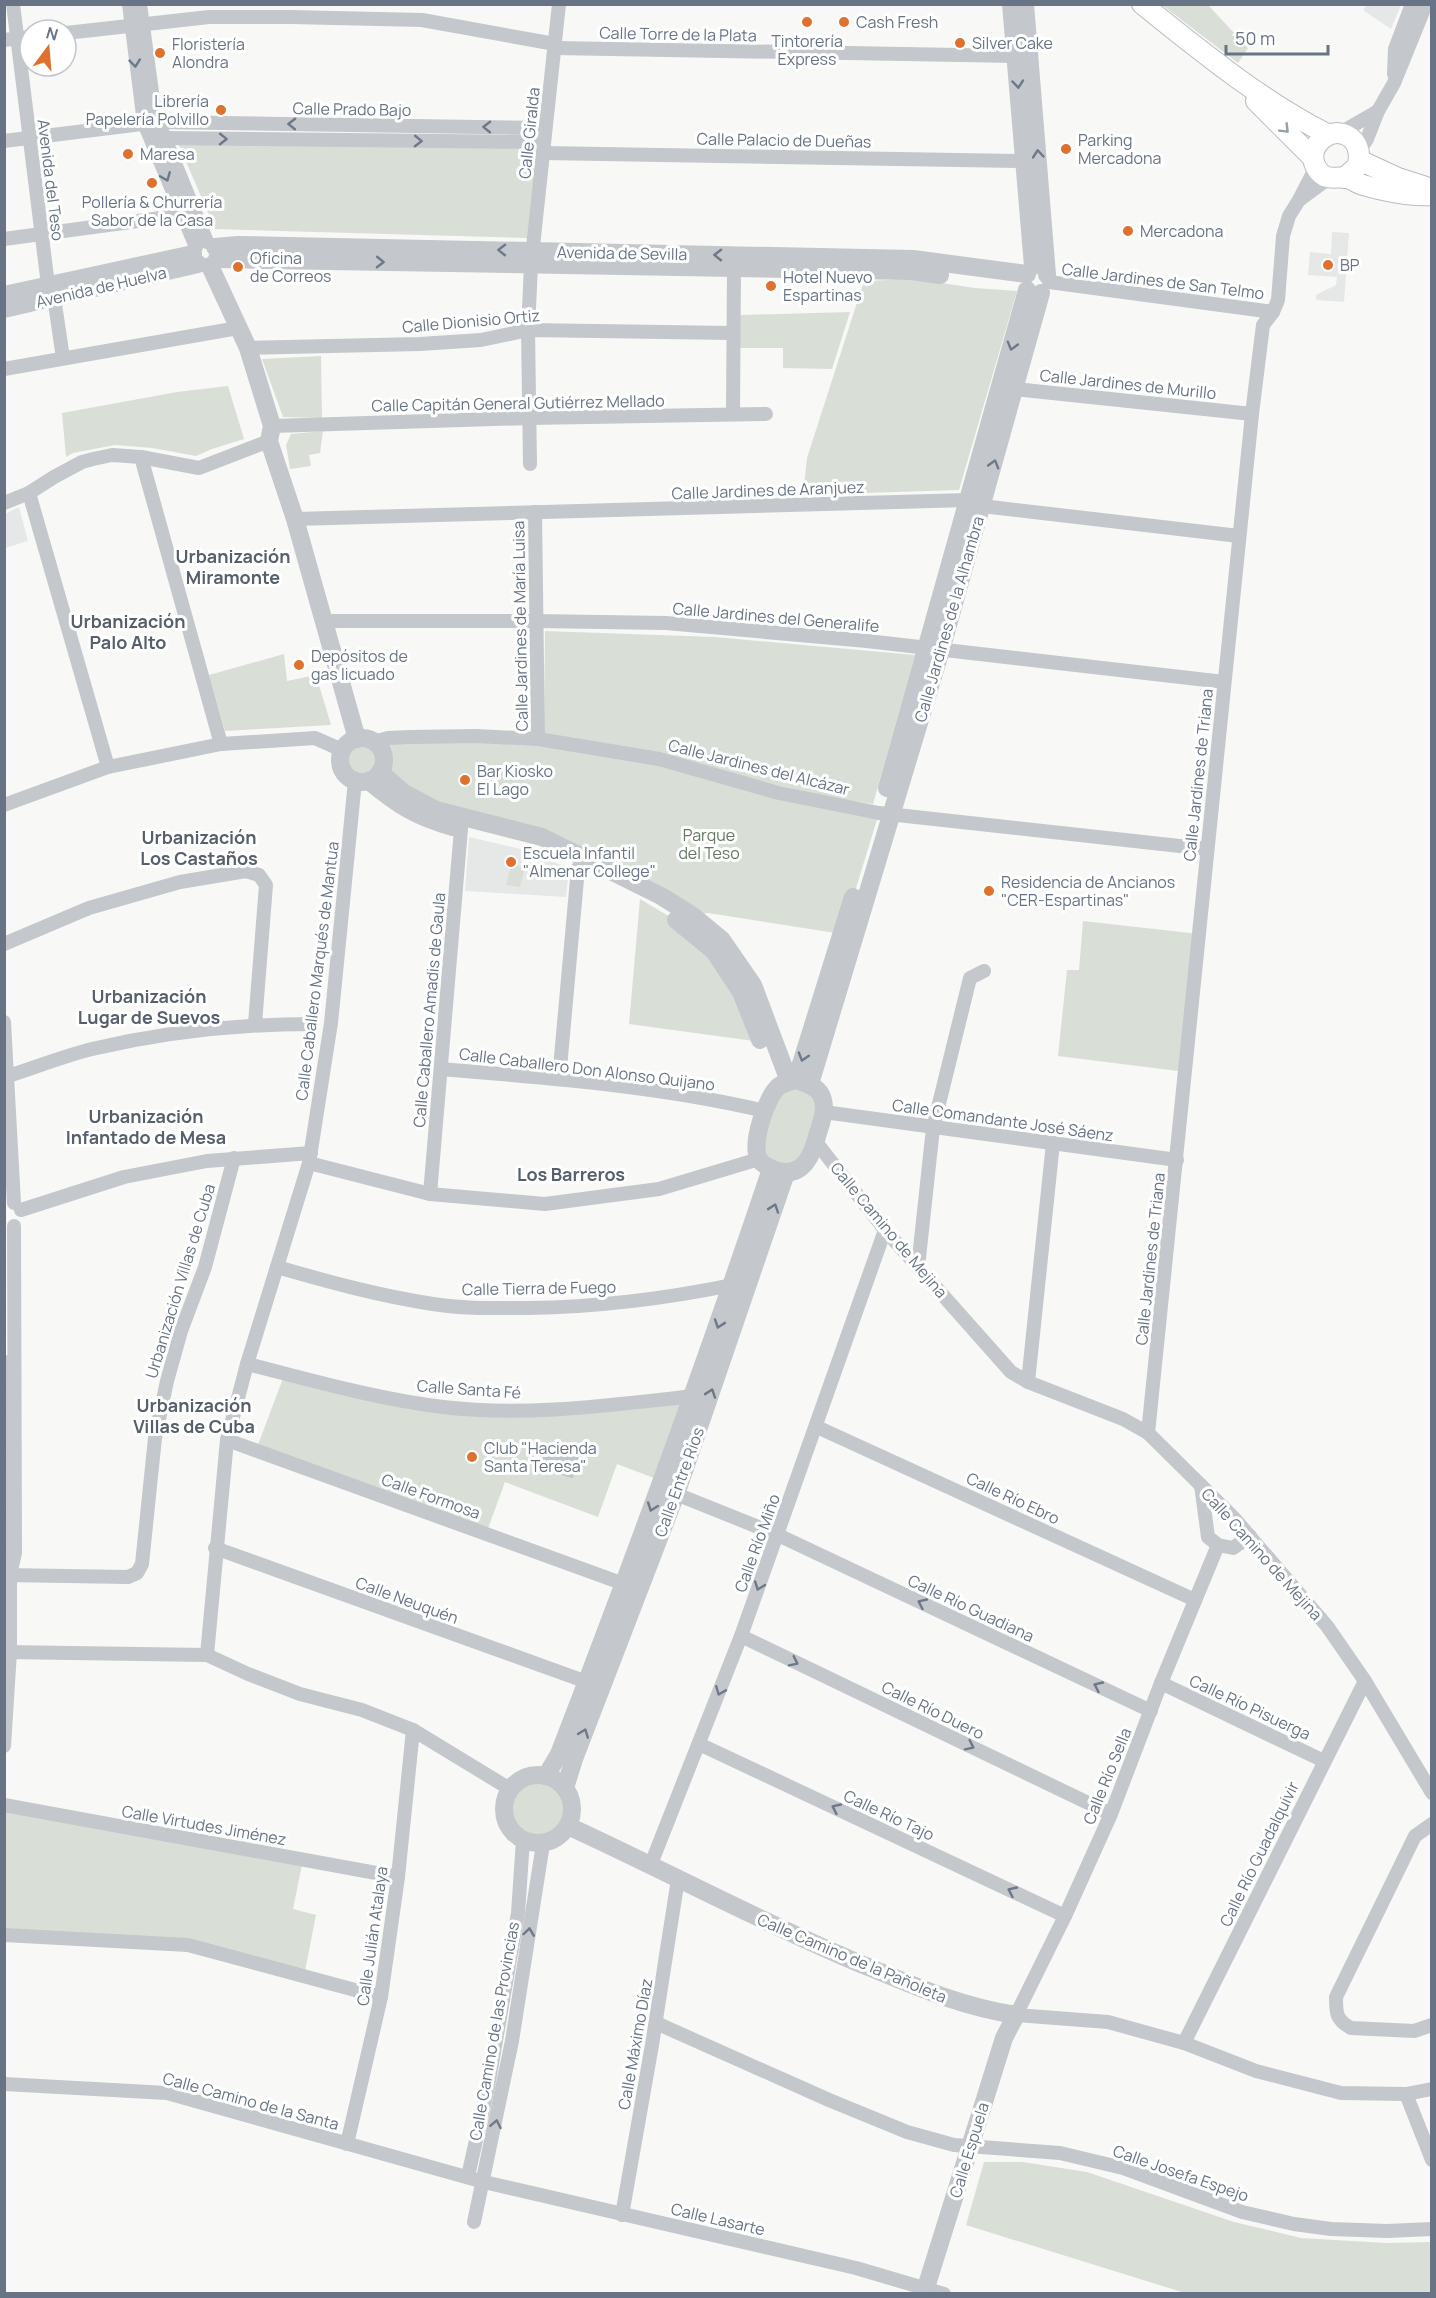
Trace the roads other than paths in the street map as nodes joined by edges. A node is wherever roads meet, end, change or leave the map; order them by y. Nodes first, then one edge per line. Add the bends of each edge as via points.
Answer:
1 (13, 4) edge
2 (129, 4) edge
3 (140, 4) edge
4 (559, 4) edge
5 (1011, 4) edge
6 (1026, 4) edge
7 (1142, 4) edge
8 (1412, 4) edge
9 (1426, 4) edge
10 (137, 24) junction
11 (78, 31) edge
12 (17, 38) edge
13 (555, 46) junction
14 (1016, 56) junction
15 (1229, 73) junction
16 (1394, 83) junction
17 (1378, 111) junction
18 (158, 122) junction
19 (144, 123) junction
20 (1334, 134) junction
21 (29, 138) junction
22 (164, 138) junction
23 (4, 141) edge
24 (544, 141) junction
25 (1359, 155) junction
26 (1024, 161) junction
27 (1326, 170) junction
28 (1431, 189) edge
29 (1431, 195) edge
30 (188, 214) junction
31 (42, 235) junction
32 (4, 239) edge
33 (205, 254) junction
34 (532, 258) junction
35 (734, 268) junction
36 (1035, 281) junction
37 (51, 291) junction
38 (4, 295) edge
39 (4, 309) edge
40 (1273, 312) junction
41 (238, 328) junction
42 (528, 330) junction
43 (732, 333) junction
44 (248, 348) junction
45 (63, 358) junction
46 (4, 369) edge
47 (1008, 388) junction
48 (733, 414) junction
49 (766, 414) dead end
50 (1252, 414) junction
51 (530, 418) junction
52 (270, 434) junction
53 (141, 457) junction
54 (530, 464) dead end
55 (29, 493) junction
56 (4, 503) edge
57 (975, 503) junction
58 (535, 512) junction
59 (295, 519) junction
60 (1239, 536) junction
61 (323, 621) junction
62 (536, 621) junction
63 (934, 650) junction
64 (1224, 682) junction
65 (538, 739) junction
66 (366, 741) junction
67 (221, 744) junction
68 (342, 750) junction
69 (108, 767) junction
70 (368, 778) junction
71 (4, 805) edge
72 (885, 814) junction
73 (461, 829) junction
74 (1207, 849) junction
75 (578, 868) junction
76 (4, 944) edge
77 (984, 970) dead end
78 (4, 1022) edge
79 (255, 1024) junction
80 (312, 1024) dead end
81 (441, 1069) junction
82 (8, 1076) junction
83 (559, 1078) junction
84 (793, 1083) junction
85 (765, 1111) junction
86 (824, 1112) junction
87 (933, 1128) junction
88 (816, 1142) junction
89 (1053, 1143) junction
90 (234, 1158) junction
91 (310, 1158) junction
92 (1177, 1160) junction
93 (772, 1167) junction
94 (430, 1194) junction
95 (10, 1204) edge
96 (8, 1226) edge
97 (885, 1230) junction
98 (277, 1267) junction
99 (918, 1267) junction
100 (732, 1285) junction
101 (247, 1364) junction
102 (1028, 1383) junction
103 (694, 1395) junction
104 (817, 1427) junction
105 (1148, 1433) junction
106 (227, 1440) junction
107 (1201, 1485) junction
108 (676, 1494) junction
109 (777, 1535) junction
110 (1250, 1536) junction
111 (1218, 1545) junction
112 (215, 1548) junction
113 (8, 1575) edge
114 (624, 1584) junction
115 (1195, 1600) junction
116 (741, 1636) junction
117 (7, 1652) edge
118 (207, 1655) junction
119 (1365, 1681) junction
120 (587, 1682) junction
121 (1161, 1683) junction
122 (1151, 1711) junction
123 (412, 1730) junction
124 (699, 1743) junction
125 (4, 1746) edge
126 (1324, 1761) junction
127 (546, 1776) junction
128 (565, 1788) junction
129 (510, 1789) junction
130 (1431, 1793) edge
131 (4, 1805) edge
132 (1111, 1814) junction
133 (1431, 1824) edge
134 (568, 1826) junction
135 (523, 1840) junction
136 (543, 1844) junction
137 (651, 1864) junction
138 (398, 1877) junction
139 (678, 1879) junction
140 (1065, 1916) junction
141 (4, 1935) edge
142 (381, 1997) junction
143 (1016, 2014) junction
144 (656, 2023) junction
145 (1431, 2025) edge
146 (1184, 2043) junction
147 (4, 2084) edge
148 (1431, 2090) edge
149 (1406, 2094) junction
150 (347, 2144) junction
151 (970, 2147) junction
152 (1431, 2160) edge
153 (468, 2176) junction
154 (484, 2182) junction
155 (622, 2215) junction
156 (474, 2222) dead end
157 (1431, 2229) edge
158 (925, 2291) edge
159 (944, 2294) edge

1 - 12 street, Avenida del Teso
2 - 10 street
3 - 10 street
4 - 13 street, Calle Giralda
5 - 14 street, Calle Jardines de la Alhambra
36 -> 6 street, Calle Jardines de la Alhambra
7 - 15 main road
8 - 16 street via 1395,49
9 - 16 street
10 - 11 street, Calle Torre de la Plata
10 - 13 street, Calle Torre de la Plata via 209,16 422,20
10 - 18 street
10 -> 19 street
12 - 21 street, Avenida del Teso
13 - 14 street, Calle Torre de la Plata
13 - 24 street, Calle Giralda
14 -> 26 street, Calle Jardines de la Alhambra
15 - 20 main road via 1305,123
15 -> 27 main road
16 - 17 street
17 - 20 street
17 - 25 street
18 - 19 street, Calle Prado Bajo
18 - 22 street
24 -> 18 street, Calle Prado Bajo
19 - 21 street, Calle Prado Bajo
19 -> 30 street
20 - 25 main road via 1348,136 1355,142
20 - 27 main road via 1316,144
21 - 23 street, Calle Prado Bajo
21 - 31 street, Avenida del Teso
22 -> 24 street, Calle Prado Bajo
22 - 30 street
24 - 26 street, Calle Palacio de Dueñas
24 - 34 street, Calle Giralda
25 - 27 main road via 1352,173
25 - 28 main road via 1398,178
26 - 36 street, Calle Jardines de la Alhambra
27 - 29 main road via 1364,185
27 - 40 street, Calle Jardines de Triana via 1289,216
30 - 31 street
30 - 33 street
31 - 32 street
31 - 37 street, Avenida del Teso
33 - 34 street, Avenida de Sevilla
33 - 37 street, Avenida de Huelva
33 - 41 street
34 - 35 street, Avenida de Sevilla
36 -> 34 street, Avenida de Sevilla via 914,259
34 - 42 street, Calle Giralda
35 - 36 street, Avenida de Sevilla via 912,271
35 - 43 street
36 - 40 street, Calle Jardines de San Telmo
36 - 47 street, Calle Jardines de la Alhambra
37 - 38 street, Avenida de Huelva
37 - 39 street, Avenida de Huelva
37 - 45 street, Avenida del Teso
40 - 50 street, Calle Jardines de Triana via 1263,325
41 - 44 street
41 - 45 street
42 - 43 street, Calle Dionisio Ortiz
42 - 44 street, Calle Dionisio Ortiz via 481,340 420,344
42 - 51 street, Calle Giralda
43 - 48 street
44 - 52 street
45 - 46 street
47 - 50 street, Calle Jardines de Murillo
47 - 57 street, Calle Jardines de la Alhambra
48 - 49 street, Calle Capitán General Gutiérrez Mellado
48 - 51 street, Calle Capitán General Gutiérrez Mellado
50 - 60 street, Calle Jardines de Triana
51 - 52 street, Calle Capitán General Gutiérrez Mellado
51 - 54 street, Calle Giralda
52 - 53 street via 199,468
52 - 59 street
53 - 55 street via 112,455 82,462
53 - 67 street
55 - 56 street
55 - 69 street
57 - 58 street, Calle Jardines de Aranjuez
57 - 60 street, Calle Jardines de Aranjuez
57 - 63 street, Calle Jardines de la Alhambra
58 - 59 street, Calle Jardines de Aranjuez
58 - 62 street, Calle Jardines de María Luisa
59 - 61 street
60 - 64 street, Calle Jardines de Triana
61 - 62 street, Calle Jardines del Generalife
61 - 66 street
62 - 63 street, Calle Jardines del Generalife via 666,623
62 - 65 street, Calle Jardines de María Luisa
63 - 64 street, Calle Jardines del Generalife
63 - 72 street, Calle Jardines de la Alhambra
64 - 74 street, Calle Jardines de Triana
65 - 66 street, Calle Jardines del Alcázar via 476,736
65 - 72 street, Calle Jardines del Alcázar via 659,759 779,793
66 - 68 street via 348,743
66 - 70 street via 383,756
67 - 68 street via 315,738
67 - 69 street
68 - 70 street via 341,768 346,776
69 - 71 street
70 - 73 street via 398,805 429,821
70 - 84 street via 436,810 542,837 662,896 693,916 722,940 753,985
70 - 91 street, Calle Caballero Marqués de Mantua
72 - 74 street, Calle Jardines del Alcázar
72 - 84 street, Calle Jardines de la Alhambra via 846,942
73 - 75 street via 539,848
73 - 81 street, Calle Caballero Amadis de Gaula
74 - 92 street, Calle Jardines de Triana
75 - 83 street
75 - 84 street via 655,906 714,951
76 - 79 street via 89,908 180,882 246,871 259,875 266,885
77 - 87 street via 970,978
78 - 82 street
79 - 80 street
79 - 82 street via 172,1033 90,1049
81 - 83 street, Calle Caballero Don Alonso Quijano
81 - 94 street, Calle Caballero Amadis de Gaula
82 - 95 street
83 - 85 street, Calle Caballero Don Alonso Quijano via 711,1098
84 - 85 street via 770,1096
84 - 86 street via 819,1092
85 - 93 street via 756,1150
86 - 87 street, Calle Comandante José Sáenz
86 - 88 street
87 - 89 street, Calle Comandante José Sáenz
87 - 99 street
88 - 93 street via 813,1153 798,1170
88 - 97 street, Calle Camino de Mejina
89 - 92 street, Calle Comandante José Sáenz
89 - 102 street
90 - 91 street
90 - 95 street via 124,1177
90 - 113 street, Urbanización Villas de Cuba via 205,1267 167,1381 155,1438 142,1564 137,1573 128,1577
91 - 94 street
91 - 98 street, Calle Caballero Marqués de Mantua
92 - 105 street, Calle Jardines de Triana
93 - 94 street via 659,1189 545,1204
93 - 100 street, Calle Entre Ríos
108 -> 93 street, Calle Entre Ríos
95 - 96 street via 21,1220
96 - 113 street
97 - 99 street, Calle Camino de Mejina
97 - 104 street, Calle Río Miño
98 - 100 street, Calle Tierra de Fuego via 364,1292 493,1309 628,1303
98 - 101 street, Calle Caballero Marqués de Mantua
99 - 102 street, Calle Camino de Mejina via 1011,1372
100 -> 103 street, Calle Entre Ríos
101 - 103 street, Calle Santa Fé via 383,1398 445,1408 514,1411 608,1406
101 - 106 street, Calle Caballero Marqués de Mantua
102 - 105 street, Calle Camino de Mejina via 1124,1419
103 -> 114 street, Calle Entre Ríos
104 - 109 street, Calle Río Miño
104 - 115 street, Calle Río Ebro
105 - 107 street, Calle Camino de Mejina
106 - 112 street, Calle Caballero Marqués de Mantua
106 - 114 street, Calle Formosa
107 - 110 street, Calle Camino de Mejina
107 - 111 street via 1208,1537
108 - 109 street, Calle Río Guadiana
128 -> 108 street, Calle Entre Ríos
109 -> 116 street, Calle Río Miño
122 -> 109 street, Calle Río Guadiana
110 - 111 street via 1233,1548
110 - 119 street, Calle Camino de Mejina via 1327,1626
111 - 115 street, Calle Río Sella
112 - 118 street, Calle Caballero Marqués de Mantua
112 - 120 street, Calle Neuquén
113 - 117 street
114 - 120 street, Calle Entre Ríos
115 - 121 street, Calle Río Sella
116 -> 124 street, Calle Río Miño
116 -> 132 street, Calle Río Duero
117 - 118 street
117 - 125 street
118 - 123 street via 300,1694 362,1710
119 - 126 street, Calle Río Guadalquivir
119 - 130 street, Calle Camino de Mejina
120 - 127 street, Calle Entre Ríos via 559,1754
121 - 122 street, Calle Río Sella
121 - 126 street, Calle Río Pisuerga
122 - 132 street, Calle Río Sella
123 - 129 street
123 - 138 street, Calle Julián Atalaya
124 - 137 street, Calle Río Miño
140 -> 124 street, Calle Río Tajo
126 - 146 street, Calle Río Guadalquivir
127 - 128 street
127 - 129 street via 520,1780
128 - 134 street via 572,1806
129 - 135 street via 504,1803 505,1818
131 - 138 street, Calle Virtudes Jiménez
132 - 140 street, Calle Río Sella
133 - 145 street via 1415,1836 1336,1997 1336,2014 1351,2028 1414,2031
134 - 136 street
134 - 137 street, Calle Camino de la Pañoleta
135 - 136 street
135 - 153 street, Calle Camino de las Provincias via 518,1913 488,2087
154 -> 136 street, Calle Camino de las Provincias via 512,2041
137 - 139 street, Calle Camino de la Pañoleta
138 - 142 street, Calle Julián Atalaya
139 - 143 street, Calle Camino de la Pañoleta via 797,1937 933,1995
139 - 144 street, Calle Máximo Díaz
140 - 143 street, Calle Río Sella
141 - 142 street via 188,1945
142 - 150 street, Calle Julián Atalaya
143 - 146 street, Calle Camino de la Pañoleta via 1108,2022
143 - 151 street, Calle Espuela via 1004,2038
144 - 151 street, Calle Josefa Espejo via 907,2132
144 - 155 street, Calle Máximo Díaz
146 - 149 street, Calle Camino de la Pañoleta via 1257,2071 1341,2093
147 - 150 street, Calle Camino de la Santa via 167,2093
148 - 149 street, Calle Camino de la Pañoleta
149 - 152 street
150 - 153 street, Calle Camino de la Santa
151 - 157 street, Calle Josefa Espejo via 1060,2153 1123,2168 1242,2212 1294,2224 1365,2231
151 - 158 street, Calle Espuela
153 - 154 street, Calle Camino de la Santa
154 - 155 street, Calle Lasarte
154 - 156 street, Calle Camino de las Provincias
155 - 158 street, Calle Lasarte via 856,2268
158 - 159 street, Calle Lasarte

